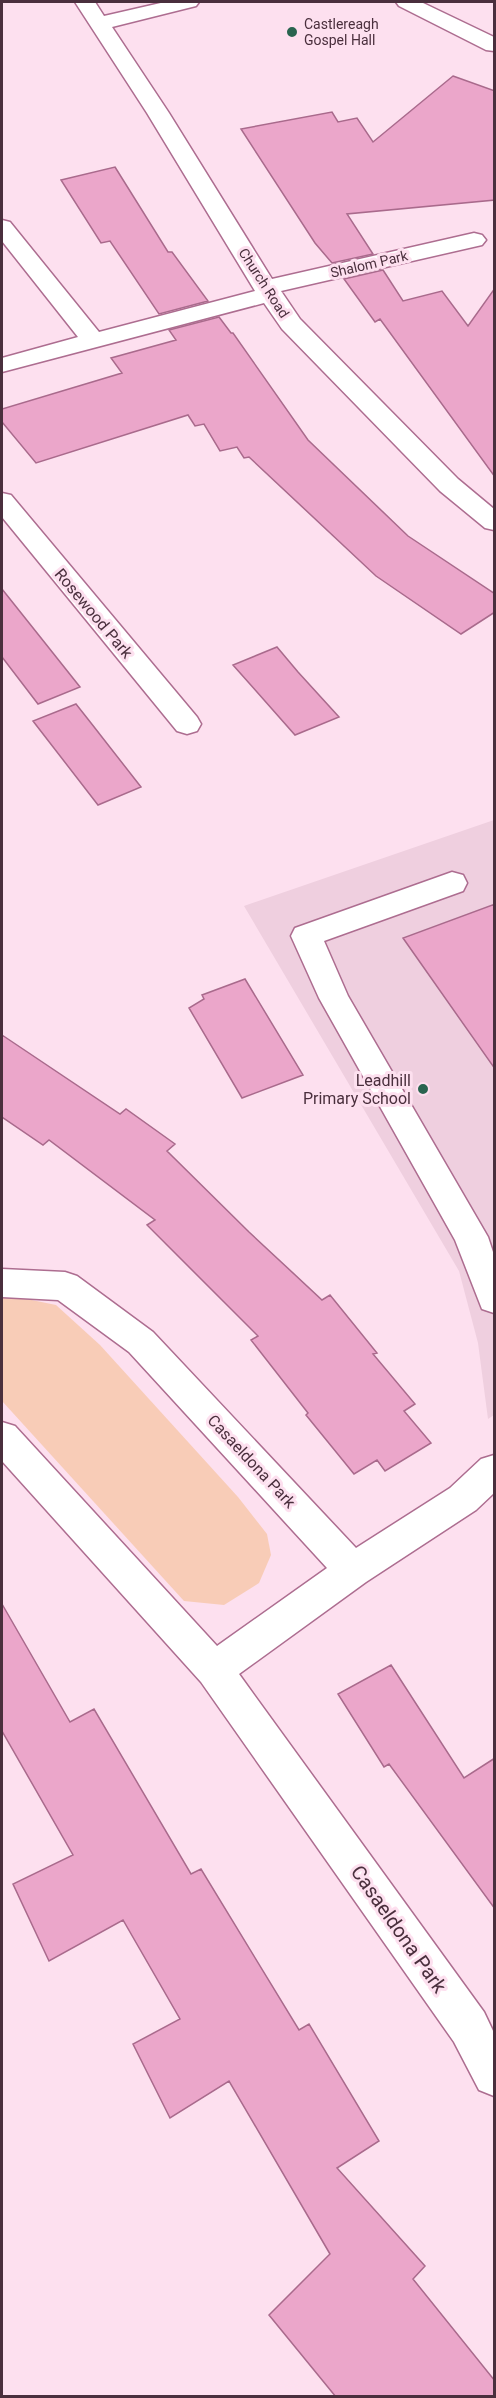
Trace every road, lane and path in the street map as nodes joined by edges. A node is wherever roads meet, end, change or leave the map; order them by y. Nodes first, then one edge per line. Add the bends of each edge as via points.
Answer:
1 (85, 2) edge
2 (189, 2) edge
3 (406, 2) edge
4 (100, 23) junction
5 (495, 45) edge
6 (2, 227) edge
7 (474, 240) dead end
8 (268, 291) junction
9 (94, 341) junction
10 (2, 365) edge
11 (2, 501) edge
12 (495, 522) edge
13 (187, 724) dead end
14 (452, 883) dead end
15 (2, 1282) edge
16 (495, 1299) edge
17 (2, 1437) edge
18 (495, 1470) edge
19 (353, 1570) junction
20 (214, 1670) junction
21 (495, 2074) edge

1 - 4 street, Church Road
2 - 4 street
3 - 5 street
4 - 8 street, Church Road
6 - 9 street
7 - 8 street, Shalom Park
8 - 9 street
8 - 12 street, Church Road via 291,324 358,394 449,485
9 - 10 street
11 - 13 street, Rosewood Park
14 - 16 street via 306,936 334,998 471,1237
15 - 19 street, Casaeldona Park via 65,1286 141,1342
17 - 20 street, Casaeldona Park
18 - 19 street via 463,1498
19 - 20 street
20 - 21 street, Casaeldona Park via 462,2018

